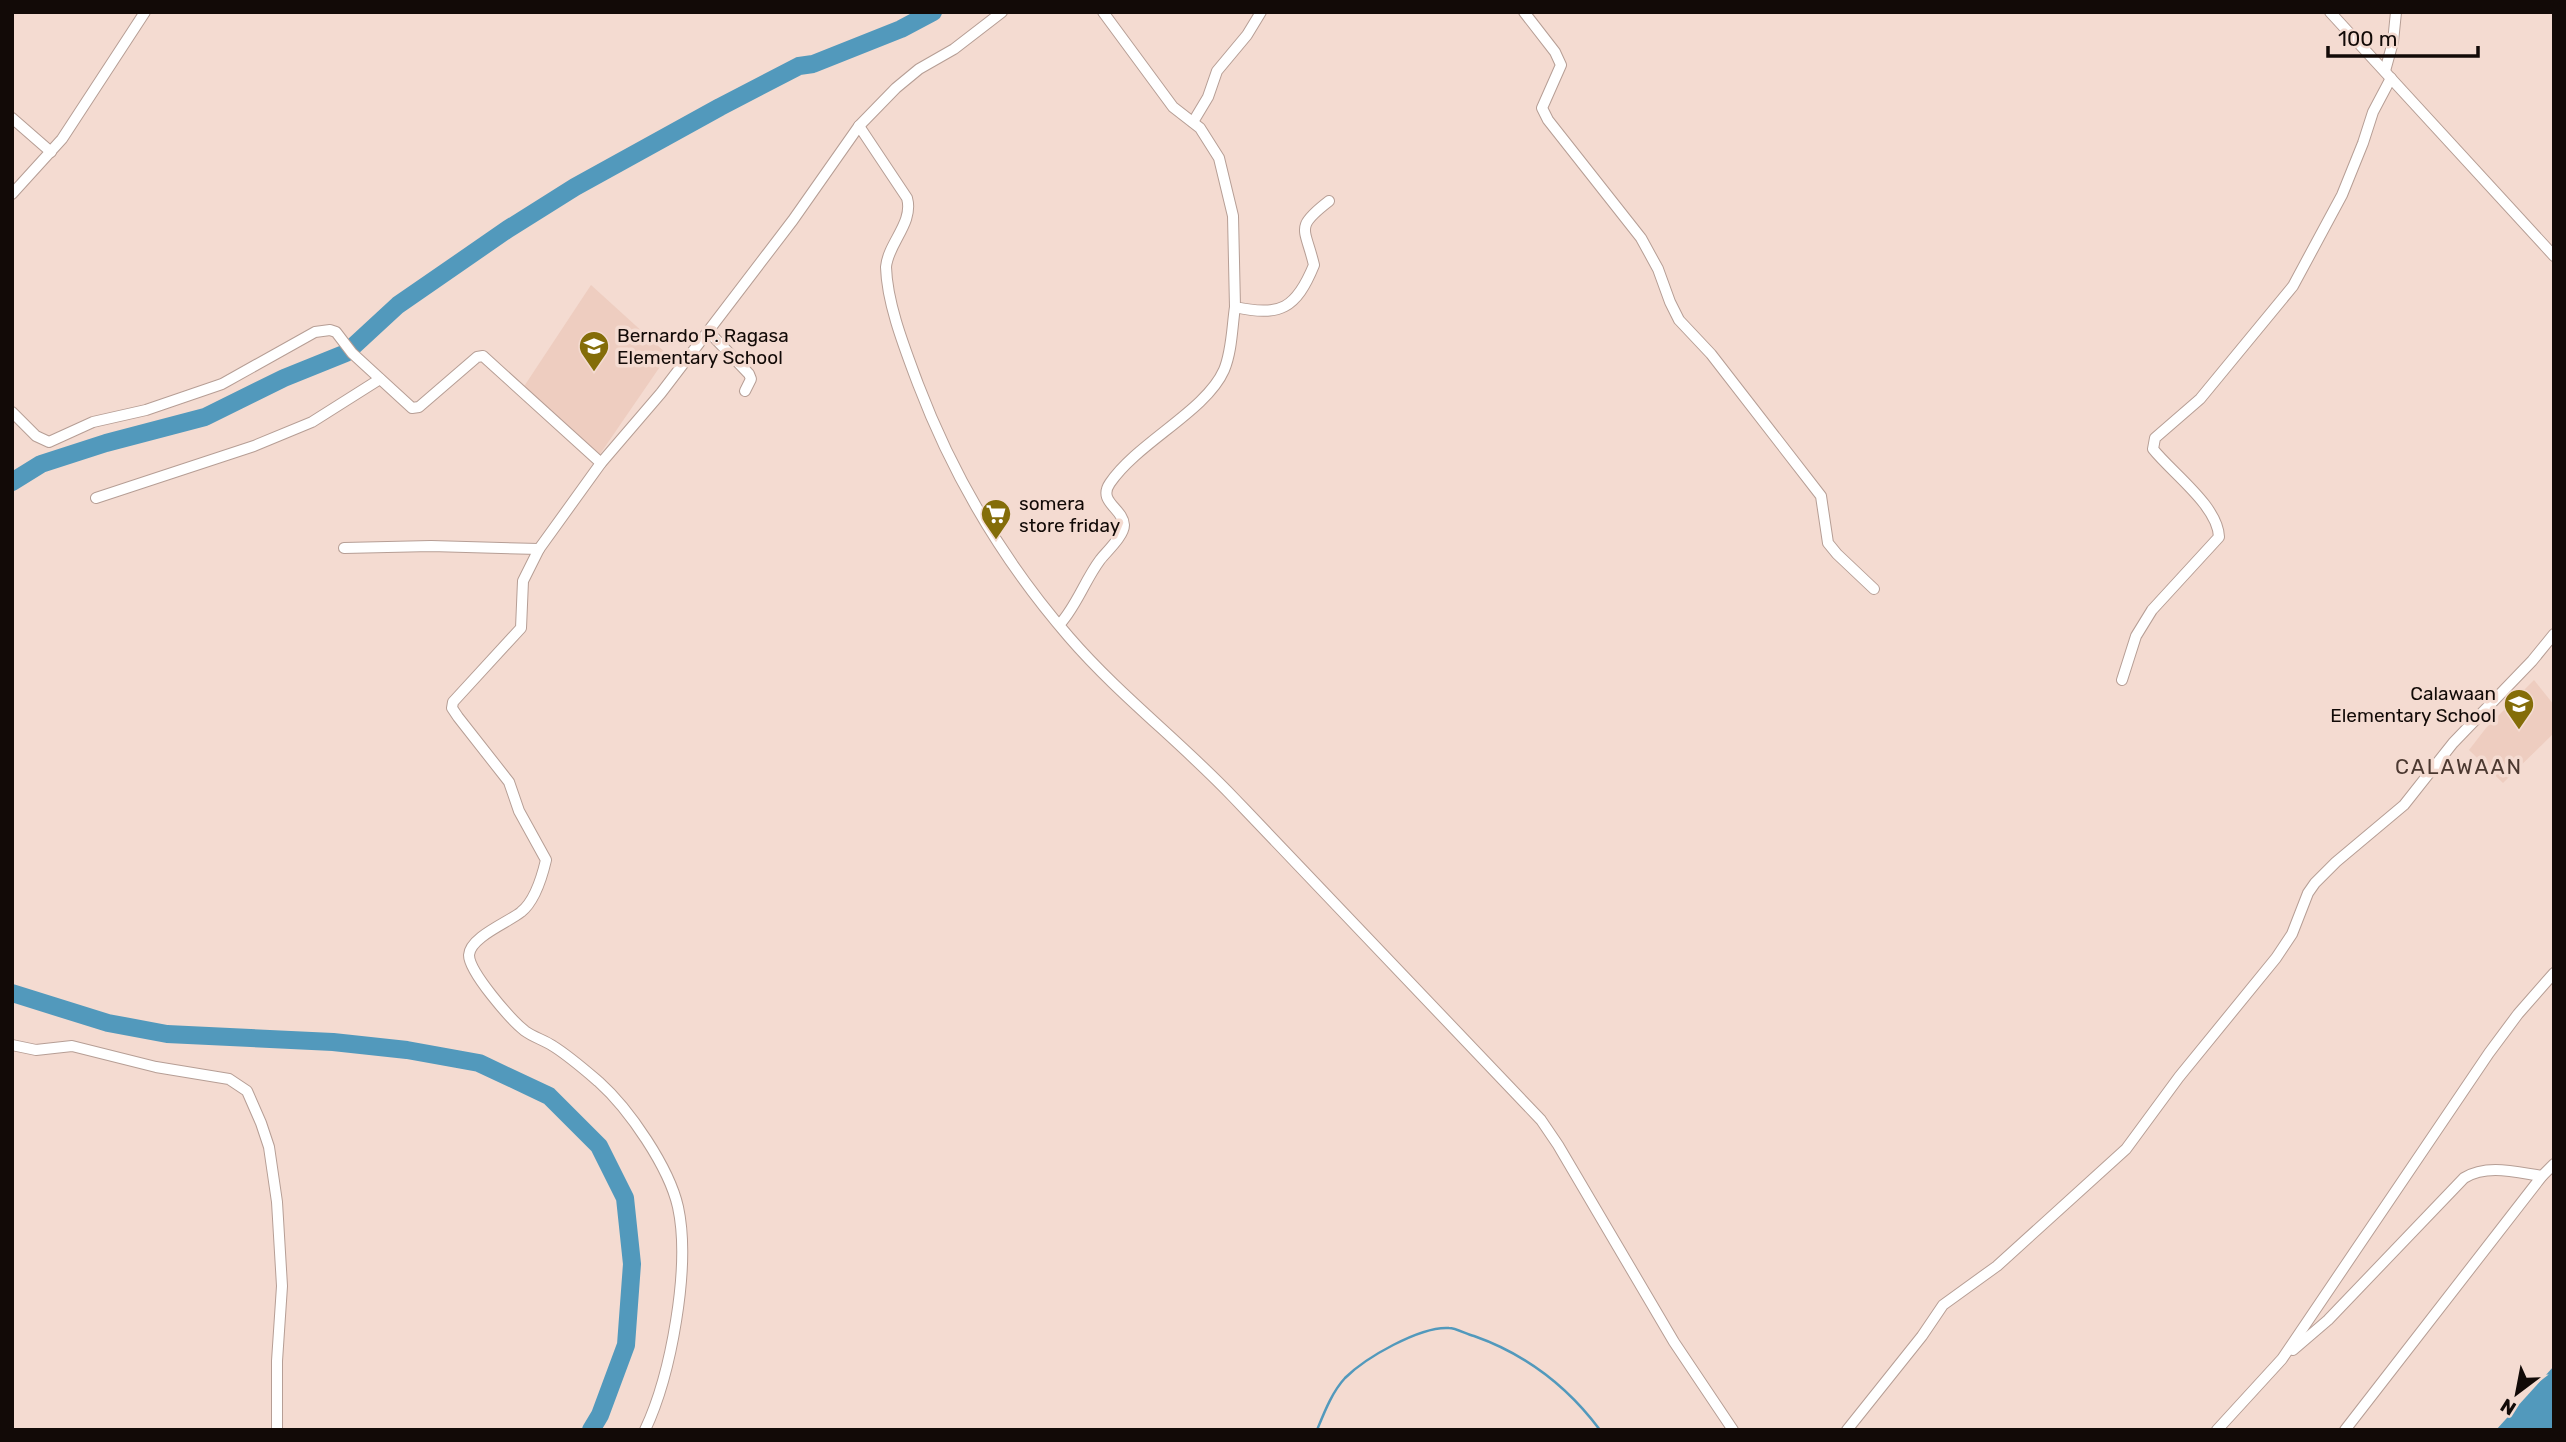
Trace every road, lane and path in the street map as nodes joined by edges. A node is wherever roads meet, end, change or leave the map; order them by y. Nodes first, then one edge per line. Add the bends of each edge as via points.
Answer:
1 (145, 12) edge
2 (1002, 12) edge
3 (1103, 12) edge
4 (1261, 12) edge
5 (1524, 12) edge
6 (2330, 12) edge
7 (2396, 12) edge
8 (2388, 75) junction
9 (12, 118) edge
10 (1193, 122) junction
11 (859, 126) junction
12 (51, 152) junction
13 (12, 194) edge
14 (1329, 201) dead end
15 (2554, 256) edge
16 (1235, 307) junction
17 (708, 331) junction
18 (380, 379) junction
19 (744, 391) dead end
20 (12, 412) edge
21 (22, 423) junction
22 (12, 430) edge
23 (601, 463) junction
24 (96, 498) dead end
25 (344, 548) dead end
26 (539, 549) junction
27 (1874, 589) dead end
28 (1060, 624) junction
29 (2554, 634) edge
30 (2122, 680) dead end
31 (2554, 973) edge
32 (12, 1045) edge
33 (2554, 1164) edge
34 (2542, 1176) junction
35 (2282, 1359) junction
36 (277, 1430) edge
37 (645, 1430) edge
38 (1733, 1430) edge
39 (1847, 1430) edge
40 (2217, 1430) edge
41 (2344, 1430) edge

1 - 12 street
2 - 11 street via 919,69
3 - 10 street via 1173,107
4 - 10 street via 1217,71
5 - 27 street via 1560,59 1542,108 1548,120 1641,238 1679,320 1821,496 1828,543
6 - 8 street
7 - 8 street
8 - 15 street
8 - 30 street via 2342,195 2293,286 2206,393 2155,438 2153,449 2210,513 2219,537 2152,610 2136,636
9 - 12 street
10 - 16 street via 1210,141 1227,184 1233,216
11 - 17 street
11 - 28 street via 910,208 887,258 886,275 902,337 935,429 1011,564
12 - 13 street
14 - 16 street via 1306,220 1304,233 1314,265 1291,302 1270,312
16 - 28 street via 1229,354 1219,379 1110,482 1105,492 1122,520 1122,532
17 - 19 street via 750,374
17 - 23 street
18 - 21 street via 330,330 315,332 222,384 93,422 49,442
18 - 23 street via 416,408 483,356
18 - 24 street via 312,422
20 - 21 street
21 - 22 street
23 - 26 street
25 - 26 street
26 - 37 street via 523,582 522,628 460,691 452,708 509,782 546,860 528,904 486,934 469,955 471,966 511,1018 600,1083 627,1114 656,1156 673,1193 680,1222 681,1262 674,1332 662,1385
28 - 38 street via 1231,794 1541,1120 1674,1342
29 - 39 street via 2460,735 2404,805 2315,883 2276,958 2126,1149 1997,1266 1943,1305
31 - 35 street via 2481,1063
32 - 36 street via 36,1050 72,1046 229,1079 247,1091 269,1147 277,1202 282,1286
33 - 34 street
34 - 35 street via 2488,1169 2464,1178 2328,1320
34 - 41 street
35 - 40 street

